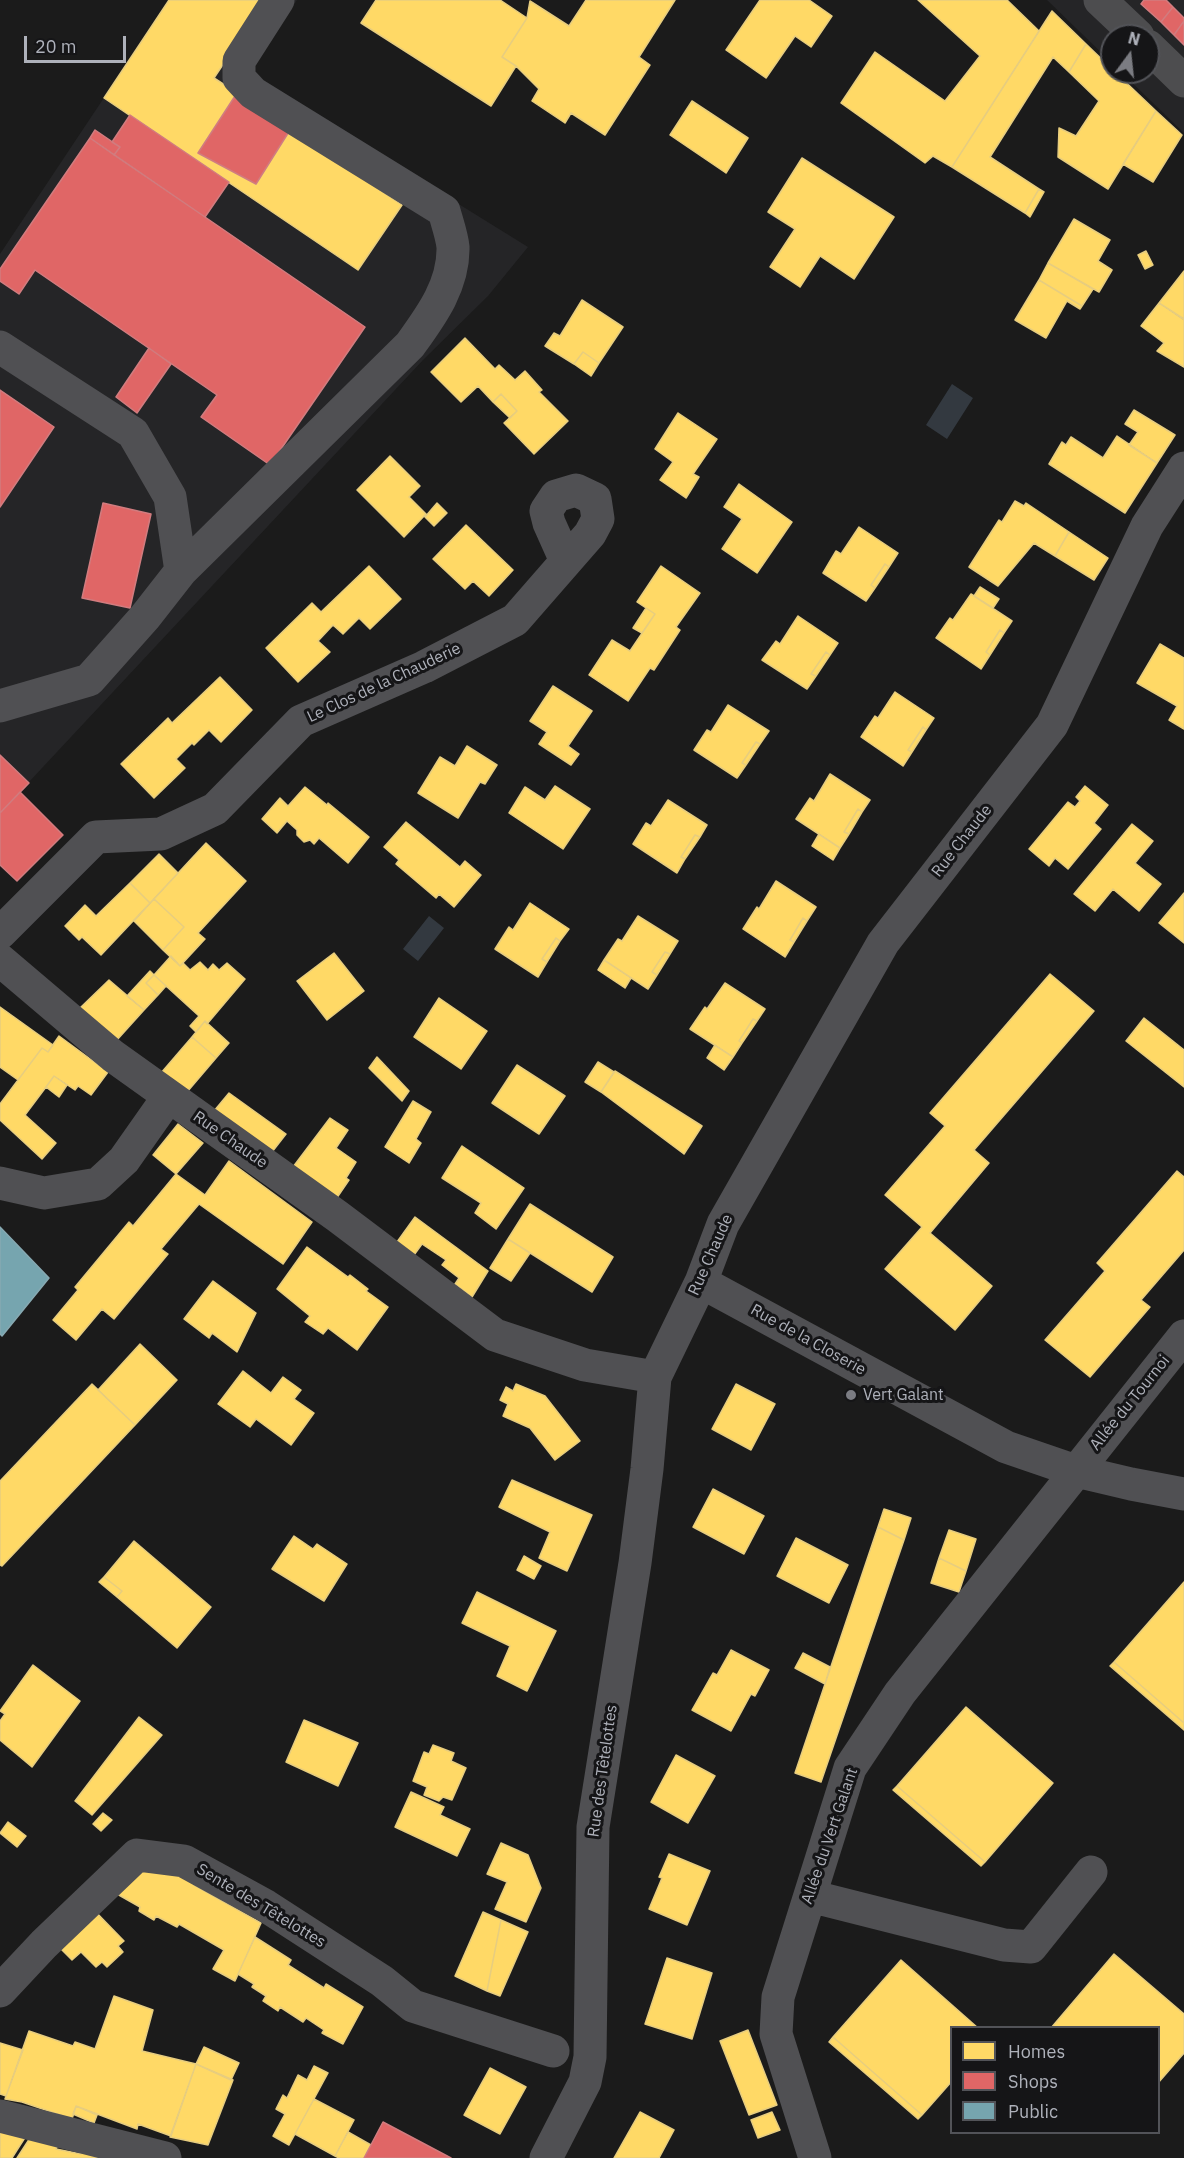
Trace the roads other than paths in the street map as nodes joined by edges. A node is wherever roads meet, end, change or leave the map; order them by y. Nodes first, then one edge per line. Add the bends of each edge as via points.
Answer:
1 (278, 0) edge
2 (1100, 0) edge
3 (1125, 24) edge
4 (1160, 58) edge
5 (1184, 81) edge
6 (0, 347) edge
7 (1184, 468) edge
8 (566, 561) dead end
9 (181, 571) junction
10 (0, 706) edge
11 (0, 933) edge
12 (0, 960) edge
13 (169, 1096) junction
14 (0, 1183) edge
15 (701, 1282) junction
16 (1184, 1336) edge
17 (655, 1377) junction
18 (1076, 1471) junction
19 (1184, 1494) edge
20 (1091, 1872) dead end
21 (810, 1896) junction
22 (0, 1991) edge
23 (553, 2051) dead end
24 (0, 2116) edge
25 (157, 2157) edge
26 (546, 2158) edge
27 (815, 2158) edge

1 - 9 street via 239,61 239,78 253,93 444,211 453,247 450,276 434,312 410,345
2 - 3 main road
4 - 5 main road
6 - 9 street via 133,433 170,496
7 - 15 street, Rue Chaude via 1147,526 1052,724 883,943 723,1224
8 - 11 street, Le Clos de la Chauderie via 515,620 424,667 301,721 215,809 161,834 96,837
9 - 10 street via 89,680
12 - 13 street, Rue Chaude via 113,1056
13 - 14 street via 124,1160 98,1184 44,1193
13 - 17 street, Rue Chaude via 495,1335 585,1365
15 - 17 street, Rue Chaude
15 - 18 street, Rue de la Closerie via 1006,1447
16 - 18 street, Allée du Tournoi
17 - 26 street, Rue des Têtelottes via 635,1563 593,1827 590,2057 585,2082
18 - 19 street, Rue de la Closerie
18 - 21 street, Allée du Vert Galant via 900,1693 850,1768
20 - 21 street via 1030,1947 1004,1945
21 - 27 street, Allée du Vert Galant via 778,1997 776,2034
22 - 23 street, Sente des Têtelottes via 137,1855 184,1861 266,1906 382,1981 413,2006
24 - 25 street

